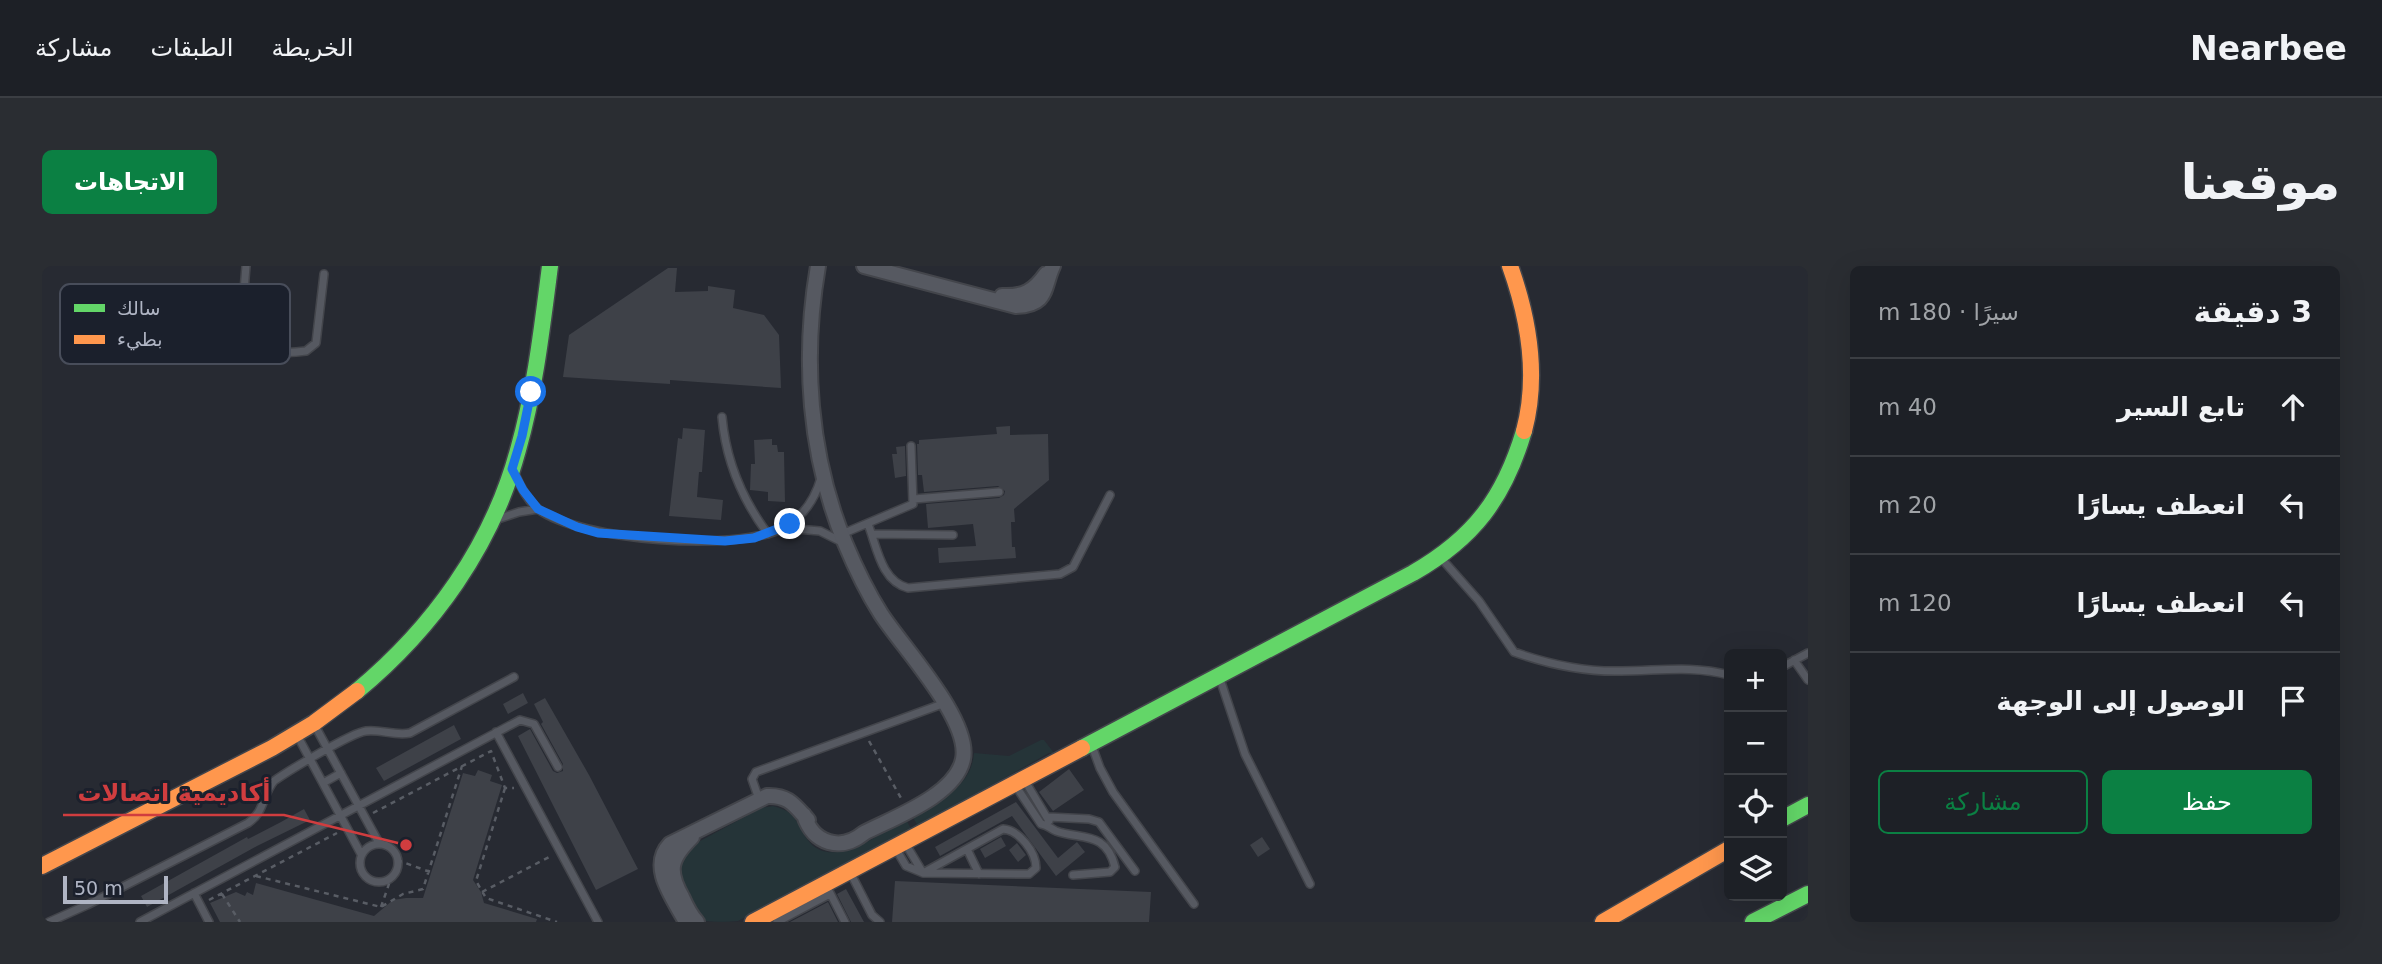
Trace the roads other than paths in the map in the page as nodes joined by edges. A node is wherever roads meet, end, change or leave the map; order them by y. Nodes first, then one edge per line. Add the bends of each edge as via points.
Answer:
1 (246, 266) edge
2 (551, 266) edge
3 (818, 266) edge
4 (827, 266) edge
5 (864, 266) edge
6 (1510, 266) edge
7 (1052, 269) edge
8 (324, 274) dead end
9 (245, 284) edge
10 (814, 312) junction
11 (290, 351) edge
12 (722, 416) dead end
13 (911, 446) dead end
14 (512, 469) junction
15 (822, 474) junction
16 (999, 492) dead end
17 (1110, 495) dead end
18 (914, 499) junction
19 (538, 509) junction
20 (492, 522) junction
21 (868, 524) junction
22 (781, 529) junction
23 (768, 534) junction
24 (872, 534) junction
25 (953, 535) dead end
26 (843, 539) junction
27 (1441, 558) junction
28 (1808, 653) edge
29 (1794, 660) junction
30 (1787, 664) edge
31 (1724, 673) edge
32 (1219, 675) junction
33 (514, 677) dead end
34 (1808, 680) edge
35 (946, 703) junction
36 (314, 724) junction
37 (496, 732) junction
38 (296, 734) junction
39 (1091, 742) junction
40 (328, 750) junction
41 (310, 760) junction
42 (558, 767) dead end
43 (341, 773) junction
44 (1019, 781) junction
45 (323, 783) junction
46 (759, 799) junction
47 (358, 805) junction
48 (1808, 805) edge
49 (340, 815) junction
50 (1787, 816) edge
51 (1048, 821) junction
52 (379, 843) junction
53 (899, 844) junction
54 (967, 849) junction
55 (1724, 852) edge
56 (361, 854) junction
57 (42, 866) edge
58 (849, 871) junction
59 (1135, 871) dead end
60 (923, 873) junction
61 (979, 873) junction
62 (1073, 876) dead end
63 (1310, 884) dead end
64 (828, 889) junction
65 (194, 893) junction
66 (1808, 894) edge
67 (679, 901) junction
68 (1194, 904) dead end
69 (758, 921) edge
70 (49, 922) edge
71 (140, 922) edge
72 (209, 922) edge
73 (598, 922) edge
74 (686, 922) edge
75 (697, 922) edge
76 (778, 922) edge
77 (845, 922) edge
78 (880, 922) edge
79 (1603, 922) edge
80 (1753, 922) edge

1 - 9 lane
2 - 14 main road via 531,392
3 - 10 street
4 - 10 street
5 - 7 street via 1017,306 1031,304 1043,295
6 - 27 main road via 1530,345 1527,421 1500,494
8 - 11 lane via 316,343 306,351
10 - 15 street via 810,374
12 - 23 lane via 732,470 747,504
13 - 18 lane
14 - 19 lane
14 - 20 main road
15 - 22 lane via 811,502
15 - 26 street
16 - 18 lane
17 - 24 lane via 1073,567 1060,574 908,588 887,574
18 - 21 lane via 912,506
19 - 20 lane
19 - 23 lane via 598,533 711,541
20 - 36 main road via 471,562 417,636 351,698
21 - 24 lane
21 - 26 lane
22 - 23 lane
22 - 26 lane via 810,529
24 - 25 lane
26 - 35 street via 879,611
27 - 31 lane via 1479,601 1514,652 1576,668 1684,668
27 - 32 main road
28 - 29 lane
29 - 30 lane
29 - 34 lane
32 - 39 main road
32 - 63 lane via 1240,741
33 - 40 lane via 410,733 365,731
35 - 46 lane via 756,772 752,779
35 - 46 street via 964,745 958,772 950,784 856,840 845,844 823,841 814,835 799,807 785,797
36 - 38 main road
36 - 40 lane
37 - 42 lane via 520,720 534,724
37 - 47 lane
37 - 73 lane
38 - 41 lane
38 - 57 main road
39 - 44 main road
39 - 68 lane via 1106,780
40 - 41 lane
40 - 43 lane
41 - 45 lane
41 - 70 lane via 274,781 263,808 248,823
43 - 45 lane
43 - 47 lane
44 - 51 lane
44 - 53 main road
45 - 49 lane
46 - 67 street via 670,844 662,855 662,873
47 - 49 lane
47 - 52 lane
48 - 50 main road
49 - 56 lane
49 - 65 lane
51 - 59 lane via 1089,818 1099,822
51 - 62 lane via 1056,831 1094,839 1115,863 1110,873
52 - 56 lane via 368,845
52 - 56 lane via 390,848 397,860 397,872 390,881 367,878 360,866
53 - 58 main road
53 - 60 lane
54 - 60 lane
54 - 61 lane
54 - 61 lane via 1008,829 1020,836 1036,863 1029,874
55 - 79 main road
58 - 64 main road
58 - 78 lane
60 - 61 lane
64 - 69 main road
64 - 76 lane
64 - 77 lane
65 - 71 lane
65 - 72 lane
66 - 80 main road
67 - 74 street
67 - 75 street

